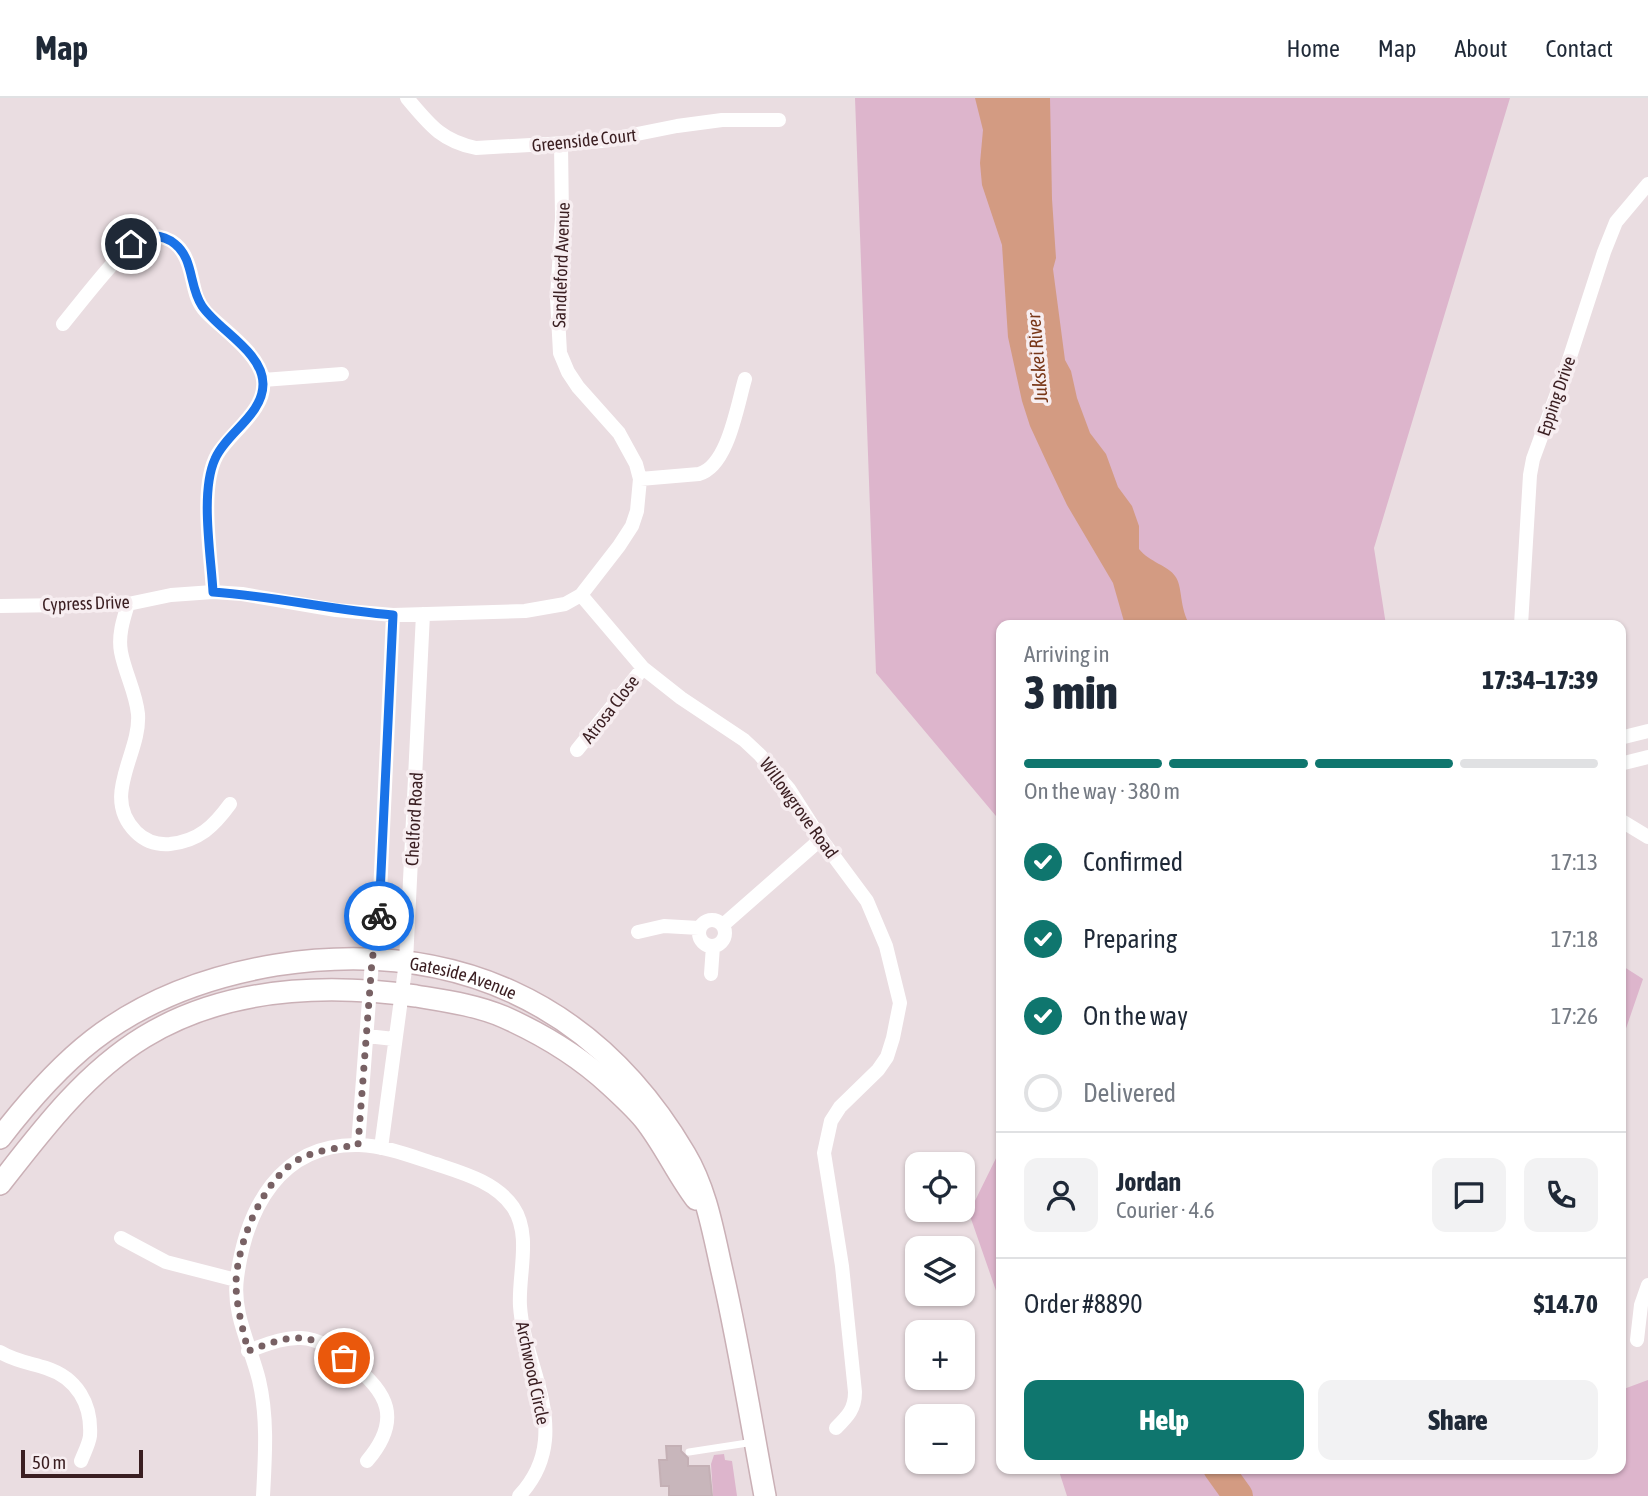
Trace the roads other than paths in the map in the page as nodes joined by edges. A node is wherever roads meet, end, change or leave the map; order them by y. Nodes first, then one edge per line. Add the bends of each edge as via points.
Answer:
1 (407, 98) edge
2 (779, 120) dead end
3 (561, 144) junction
4 (1648, 184) edge
5 (63, 324) dead end
6 (342, 374) dead end
7 (745, 379) dead end
8 (263, 380) junction
9 (640, 479) junction
10 (213, 592) junction
11 (581, 595) junction
12 (128, 604) junction
13 (0, 606) edge
14 (423, 614) junction
15 (393, 615) junction
16 (1521, 620) edge
17 (643, 668) junction
18 (1648, 731) edge
19 (1626, 736) edge
20 (577, 750) dead end
21 (1648, 757) edge
22 (1626, 766) edge
23 (230, 804) dead end
24 (1626, 823) edge
25 (1648, 837) edge
26 (821, 839) junction
27 (723, 925) junction
28 (699, 928) junction
29 (638, 932) dead end
30 (713, 946) junction
31 (372, 961) junction
32 (406, 962) junction
33 (711, 974) dead end
34 (370, 991) junction
35 (403, 995) junction
36 (367, 1036) junction
37 (394, 1039) junction
38 (0, 1138) edge
39 (358, 1145) junction
40 (381, 1148) junction
41 (0, 1184) edge
42 (708, 1215) junction
43 (121, 1238) dead end
44 (236, 1280) junction
45 (1648, 1285) edge
46 (1637, 1340) dead end
47 (248, 1351) junction
48 (0, 1352) edge
49 (836, 1428) dead end
50 (756, 1442) junction
51 (689, 1452) dead end
52 (81, 1461) dead end
53 (367, 1461) dead end
54 (263, 1496) edge
55 (519, 1496) edge
56 (765, 1496) edge

1 - 3 street, Greenside Court via 431,127 458,144 494,148
2 - 3 street, Greenside Court via 701,122 622,138
3 - 9 street, Sandleford Avenue via 556,298 561,354 568,372 624,440
4 - 16 street, Epping Drive via 1616,222 1533,459
5 - 8 street via 131,244 152,235 163,237 182,251 200,305 252,357
6 - 8 street
7 - 9 street via 729,435 714,466 699,474
8 - 10 street via 257,404 223,446 209,474
9 - 11 street, Sandleford Avenue via 632,526
10 - 12 street, Cypress Drive via 171,594
10 - 15 street
11 - 14 street via 565,604 525,611
11 - 17 street, Willowgrove Road
12 - 13 street, Cypress Drive
12 - 23 street via 121,652 138,724 121,786 126,817 145,840 162,845 181,843 200,836
14 - 15 street
14 - 32 street, Chelford Road
15 - 31 street, Chelford Road via 379,915
17 - 20 street, Atrosa Close
17 - 26 street, Willowgrove Road via 760,755
18 - 19 street
21 - 22 street
24 - 25 street
26 - 27 street
26 - 49 street, Willowgrove Road via 875,917 900,1003 887,1057 841,1107 826,1135 825,1169 842,1266 855,1392 855,1405
27 - 28 street via 710,919
27 - 30 street via 724,938
28 - 29 street via 664,926
28 - 30 street via 699,939
30 - 33 street
31 - 32 street, Gateside Avenue
31 - 34 street, Chelford Road
31 - 38 street, Gateside Avenue via 340,959 241,971 153,1003 70,1059
32 - 35 street, Chelford Road
32 - 42 street, Gateside Avenue via 454,970 501,986 592,1040 630,1079 685,1153 699,1180
34 - 35 street, Gateside Avenue
34 - 36 street, Chelford Road
34 - 41 street, Gateside Avenue via 301,989 239,999 144,1037 68,1101
35 - 37 street, Chelford Road
35 - 42 street, Gateside Avenue via 502,1016 591,1069 643,1118
36 - 37 street
36 - 39 street, Chelford Road
37 - 40 street, Chelford Road
39 - 40 street, Archwood Circle
39 - 44 street, Archwood Circle via 316,1153 281,1172 258,1204
40 - 55 street, Archwood Circle via 485,1183 501,1194 519,1219 522,1326 541,1398 545,1438 535,1475
42 - 50 street, Gateside Avenue
43 - 44 street via 166,1262
44 - 47 street, Archwood Circle
45 - 46 street
47 - 53 street via 280,1340 316,1340 360,1370 383,1397 387,1410 384,1437
47 - 54 street, Archwood Circle via 263,1404
48 - 52 street via 60,1374 86,1400 90,1437
50 - 51 lane
50 - 56 street, Gateside Avenue

